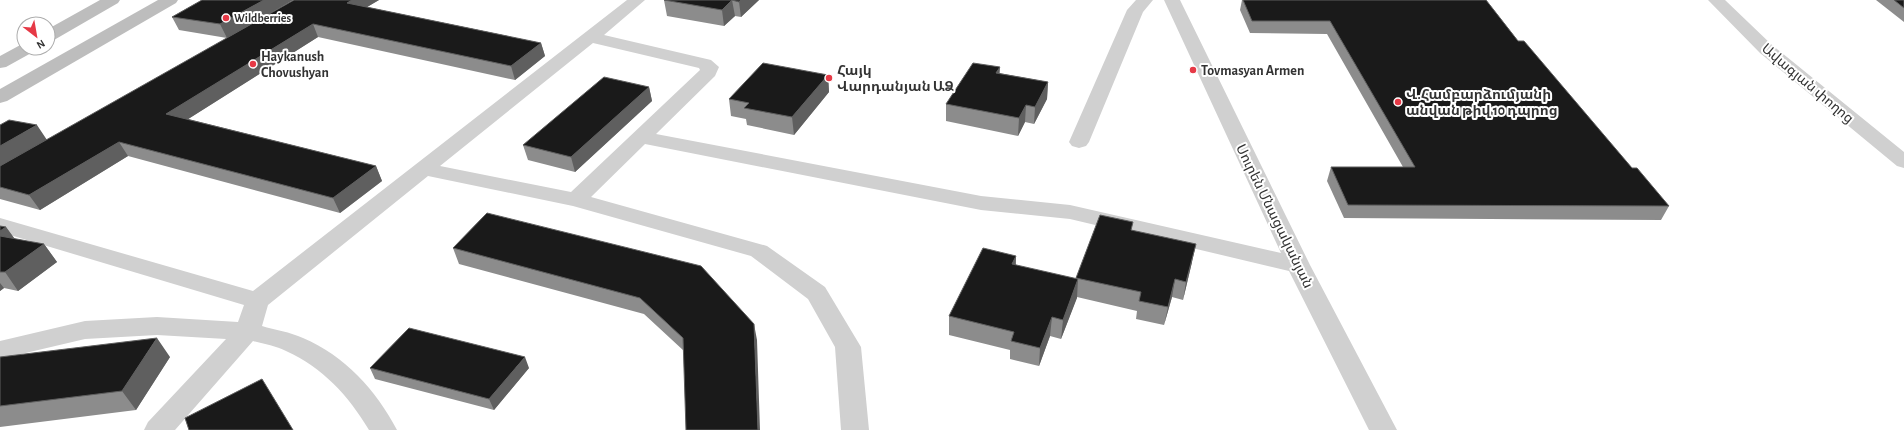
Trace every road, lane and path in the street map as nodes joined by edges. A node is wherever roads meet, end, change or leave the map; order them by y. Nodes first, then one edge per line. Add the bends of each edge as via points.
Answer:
1 (112, 0) edge
2 (170, 0) edge
3 (637, 0) edge
4 (1145, 0) edge
5 (1172, 0) edge
6 (1716, 0) edge
7 (56, 32) edge
8 (589, 37) junction
9 (16, 54) edge
10 (0, 63) edge
11 (0, 97) edge
12 (641, 137) junction
13 (1079, 142) dead end
14 (1904, 162) edge
15 (423, 169) junction
16 (576, 200) junction
17 (0, 225) edge
18 (1298, 265) junction
19 (257, 301) junction
20 (248, 331) junction
21 (0, 350) edge
22 (158, 430) edge
23 (383, 430) edge
24 (855, 430) edge
25 (1383, 430) edge

1 - 7 main road
2 - 11 main road
3 - 8 street
4 - 13 street via 1135,10
5 - 18 street, Սուրեն Մնացականյան
6 - 14 street, Ավագյան փողոց via 1766,49
8 - 12 street via 710,67 709,72
8 - 15 street
9 - 10 main road
12 - 16 street
12 - 18 street via 981,203 1070,212
15 - 16 street
15 - 19 street
16 - 24 street via 759,251 817,293 848,347
17 - 19 street
18 - 25 street, Սուրեն Մնացականյան
19 - 20 street
20 - 21 street via 157,326 84,330
20 - 22 street
20 - 23 street via 294,344 335,368 365,401

